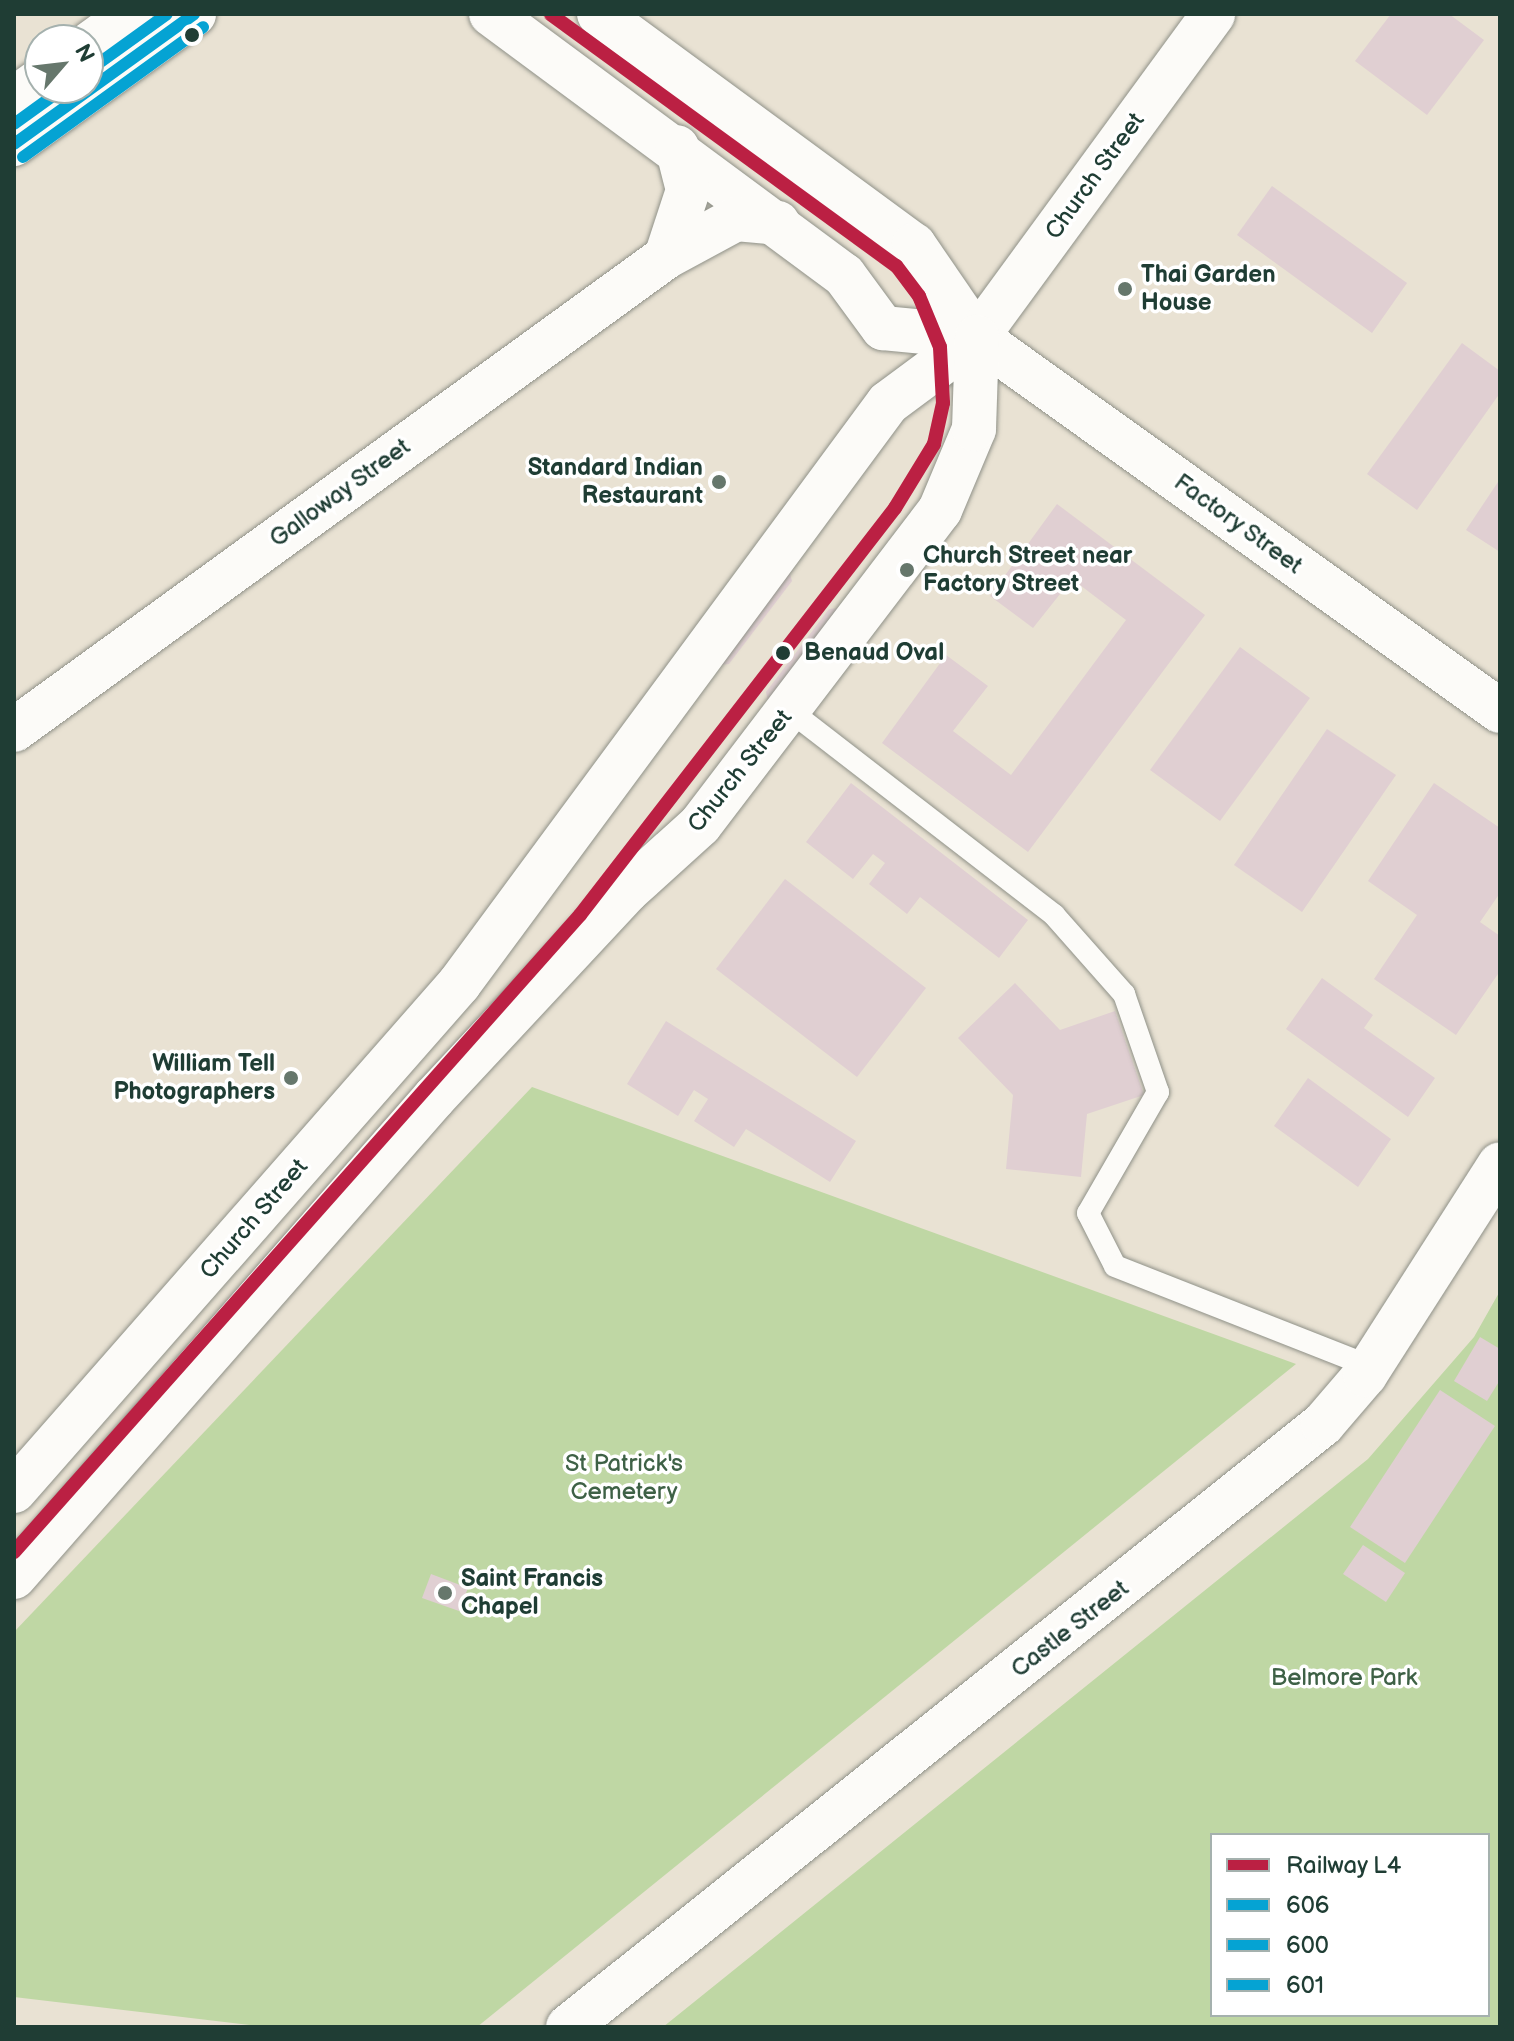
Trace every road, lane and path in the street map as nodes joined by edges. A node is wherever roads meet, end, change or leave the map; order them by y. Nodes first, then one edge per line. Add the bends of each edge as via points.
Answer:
1 (131, 14) edge
2 (194, 14) edge
3 (491, 14) edge
4 (599, 14) edge
5 (1213, 14) edge
6 (104, 33) edge
7 (14, 144) edge
8 (677, 147) junction
9 (778, 223) junction
10 (666, 257) junction
11 (876, 323) junction
12 (977, 337) junction
13 (888, 403) junction
14 (789, 710) junction
15 (1500, 711) edge
16 (14, 730) edge
17 (1500, 1164) edge
18 (1371, 1367) junction
19 (14, 1491) edge
20 (14, 1577) edge
21 (568, 2027) edge

1 - 6 street
2 - 7 street
3 - 8 street
4 - 12 street, Factory Street via 914,245
5 - 12 street, Church Street
8 - 9 street
8 - 10 street via 688,190
9 - 10 street, Galloway Street via 736,219
9 - 11 street via 853,283
10 - 16 street, Galloway Street
11 - 12 street, Factory Street
11 - 13 street
12 - 13 street, Church Street
12 - 14 street, Church Street via 974,429 951,490
12 - 15 street, Factory Street
13 - 19 street, Church Street via 459,984
14 - 18 lane via 1054,915 1124,994 1158,1092 1088,1213 1115,1266
14 - 20 street, Church Street via 700,825 627,891 434,1098
17 - 18 street, Castle Street
18 - 21 street, Castle Street via 1281,1462

